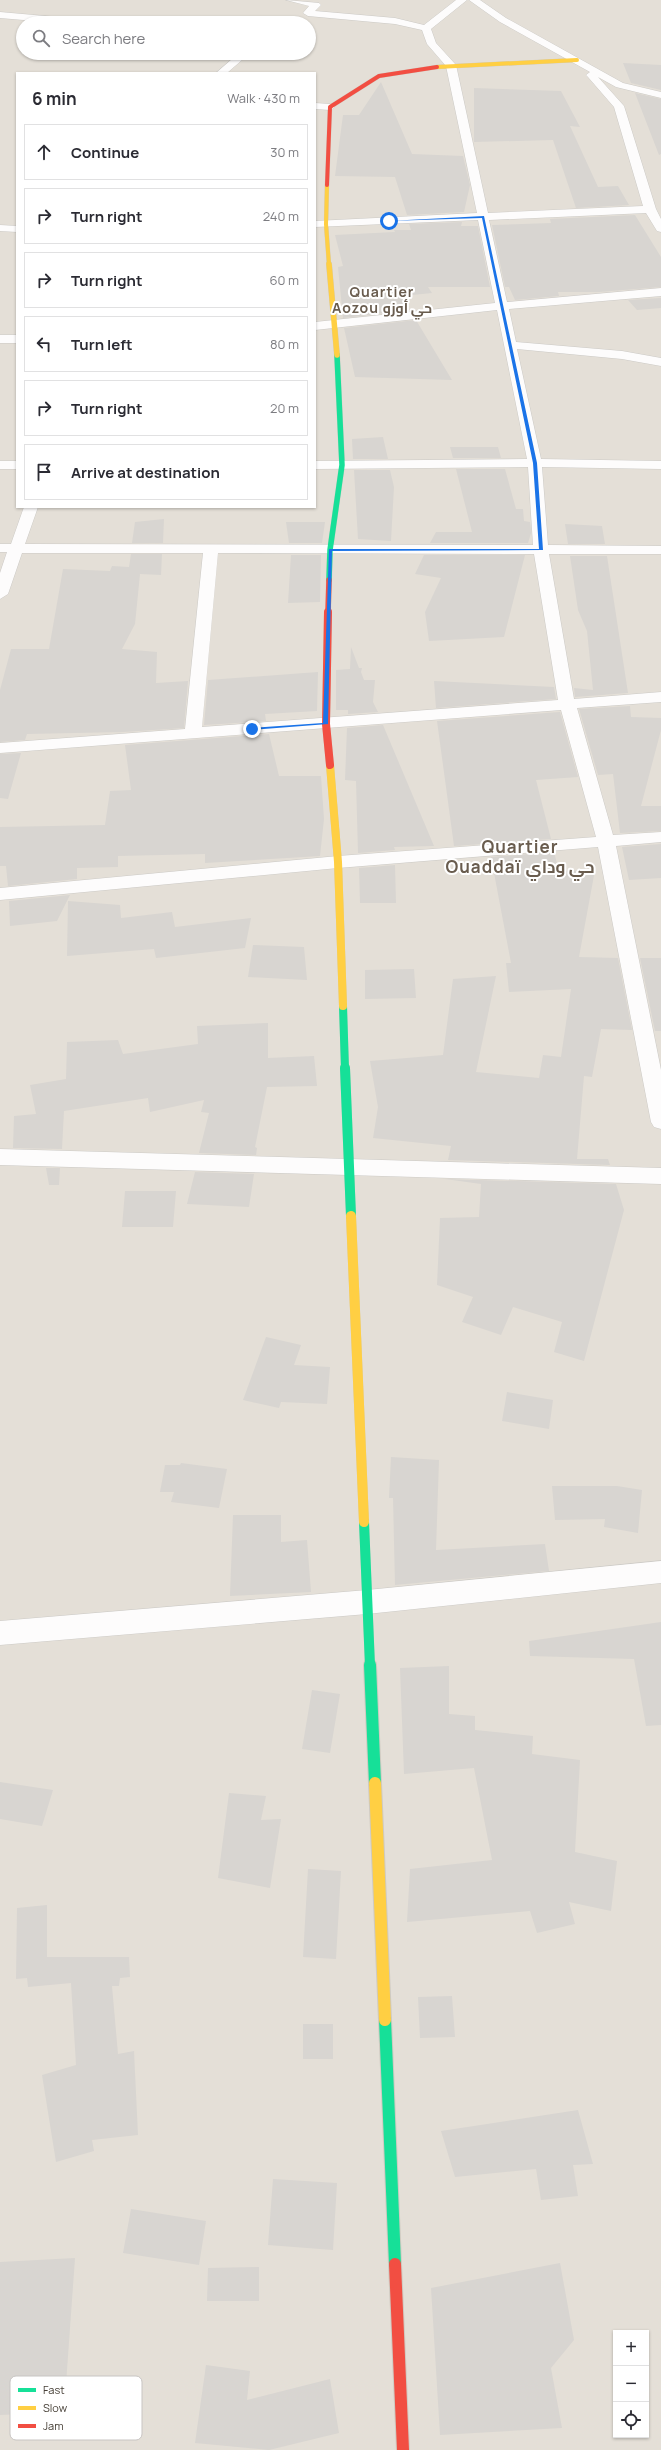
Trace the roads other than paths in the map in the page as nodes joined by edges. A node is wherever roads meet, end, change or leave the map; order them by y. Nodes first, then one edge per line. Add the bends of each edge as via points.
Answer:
1 (291, 0) edge
2 (462, 0) edge
3 (474, 0) edge
4 (0, 15) edge
5 (16, 16) edge
6 (426, 28) junction
7 (236, 60) edge
8 (577, 60) junction
9 (452, 65) junction
10 (222, 72) edge
11 (661, 95) edge
12 (316, 106) edge
13 (330, 107) junction
14 (650, 209) junction
15 (484, 217) junction
16 (320, 224) edge
17 (0, 228) edge
18 (16, 229) edge
19 (661, 229) edge
20 (661, 292) edge
21 (504, 306) junction
22 (336, 325) junction
23 (316, 326) edge
24 (0, 339) edge
25 (16, 339) edge
26 (512, 345) junction
27 (661, 362) edge
28 (535, 463) junction
29 (0, 465) edge
30 (16, 465) edge
31 (316, 465) edge
32 (342, 465) junction
33 (661, 465) edge
34 (31, 508) edge
35 (0, 548) edge
36 (15, 548) junction
37 (211, 549) junction
38 (330, 550) junction
39 (541, 550) junction
40 (661, 550) edge
41 (0, 594) edge
42 (661, 697) edge
43 (567, 703) junction
44 (326, 724) junction
45 (193, 733) junction
46 (0, 748) edge
47 (661, 837) edge
48 (606, 842) junction
49 (338, 862) junction
50 (0, 894) edge
51 (661, 1122) edge
52 (0, 1157) edge
53 (349, 1166) junction
54 (661, 1176) edge
55 (661, 1572) edge
56 (367, 1602) junction
57 (0, 1633) edge
58 (403, 2450) edge

1 - 6 street via 316,5 308,13 395,21
2 - 6 street
3 - 8 street via 503,20
4 - 5 street
6 - 9 street via 432,44
7 - 10 street
8 - 9 street
8 - 11 street via 620,85
8 - 14 street via 619,106
9 - 13 street via 379,76
9 - 15 street
12 - 13 street
13 - 16 street
14 - 15 street
14 - 19 street
15 - 16 street
15 - 21 street
16 - 22 street
17 - 18 street
20 - 21 street
21 - 22 street
21 - 26 street
22 - 23 street
22 - 32 street
24 - 25 street
26 - 27 street via 622,355
26 - 28 street
28 - 32 street
28 - 33 street
28 - 39 street
29 - 30 street
31 - 32 street
32 - 38 street
34 - 36 street
35 - 36 street
36 - 37 street
36 - 41 street
37 - 38 street
37 - 45 street
38 - 39 street
38 - 44 street
39 - 40 street
39 - 43 street
42 - 43 street
43 - 44 street
43 - 48 street
44 - 45 street
44 - 49 street
45 - 46 street
47 - 48 street
48 - 49 street
48 - 51 street
49 - 50 street
49 - 53 street
52 - 53 street
53 - 54 street
53 - 56 street
55 - 56 street
56 - 57 street
56 - 58 street

